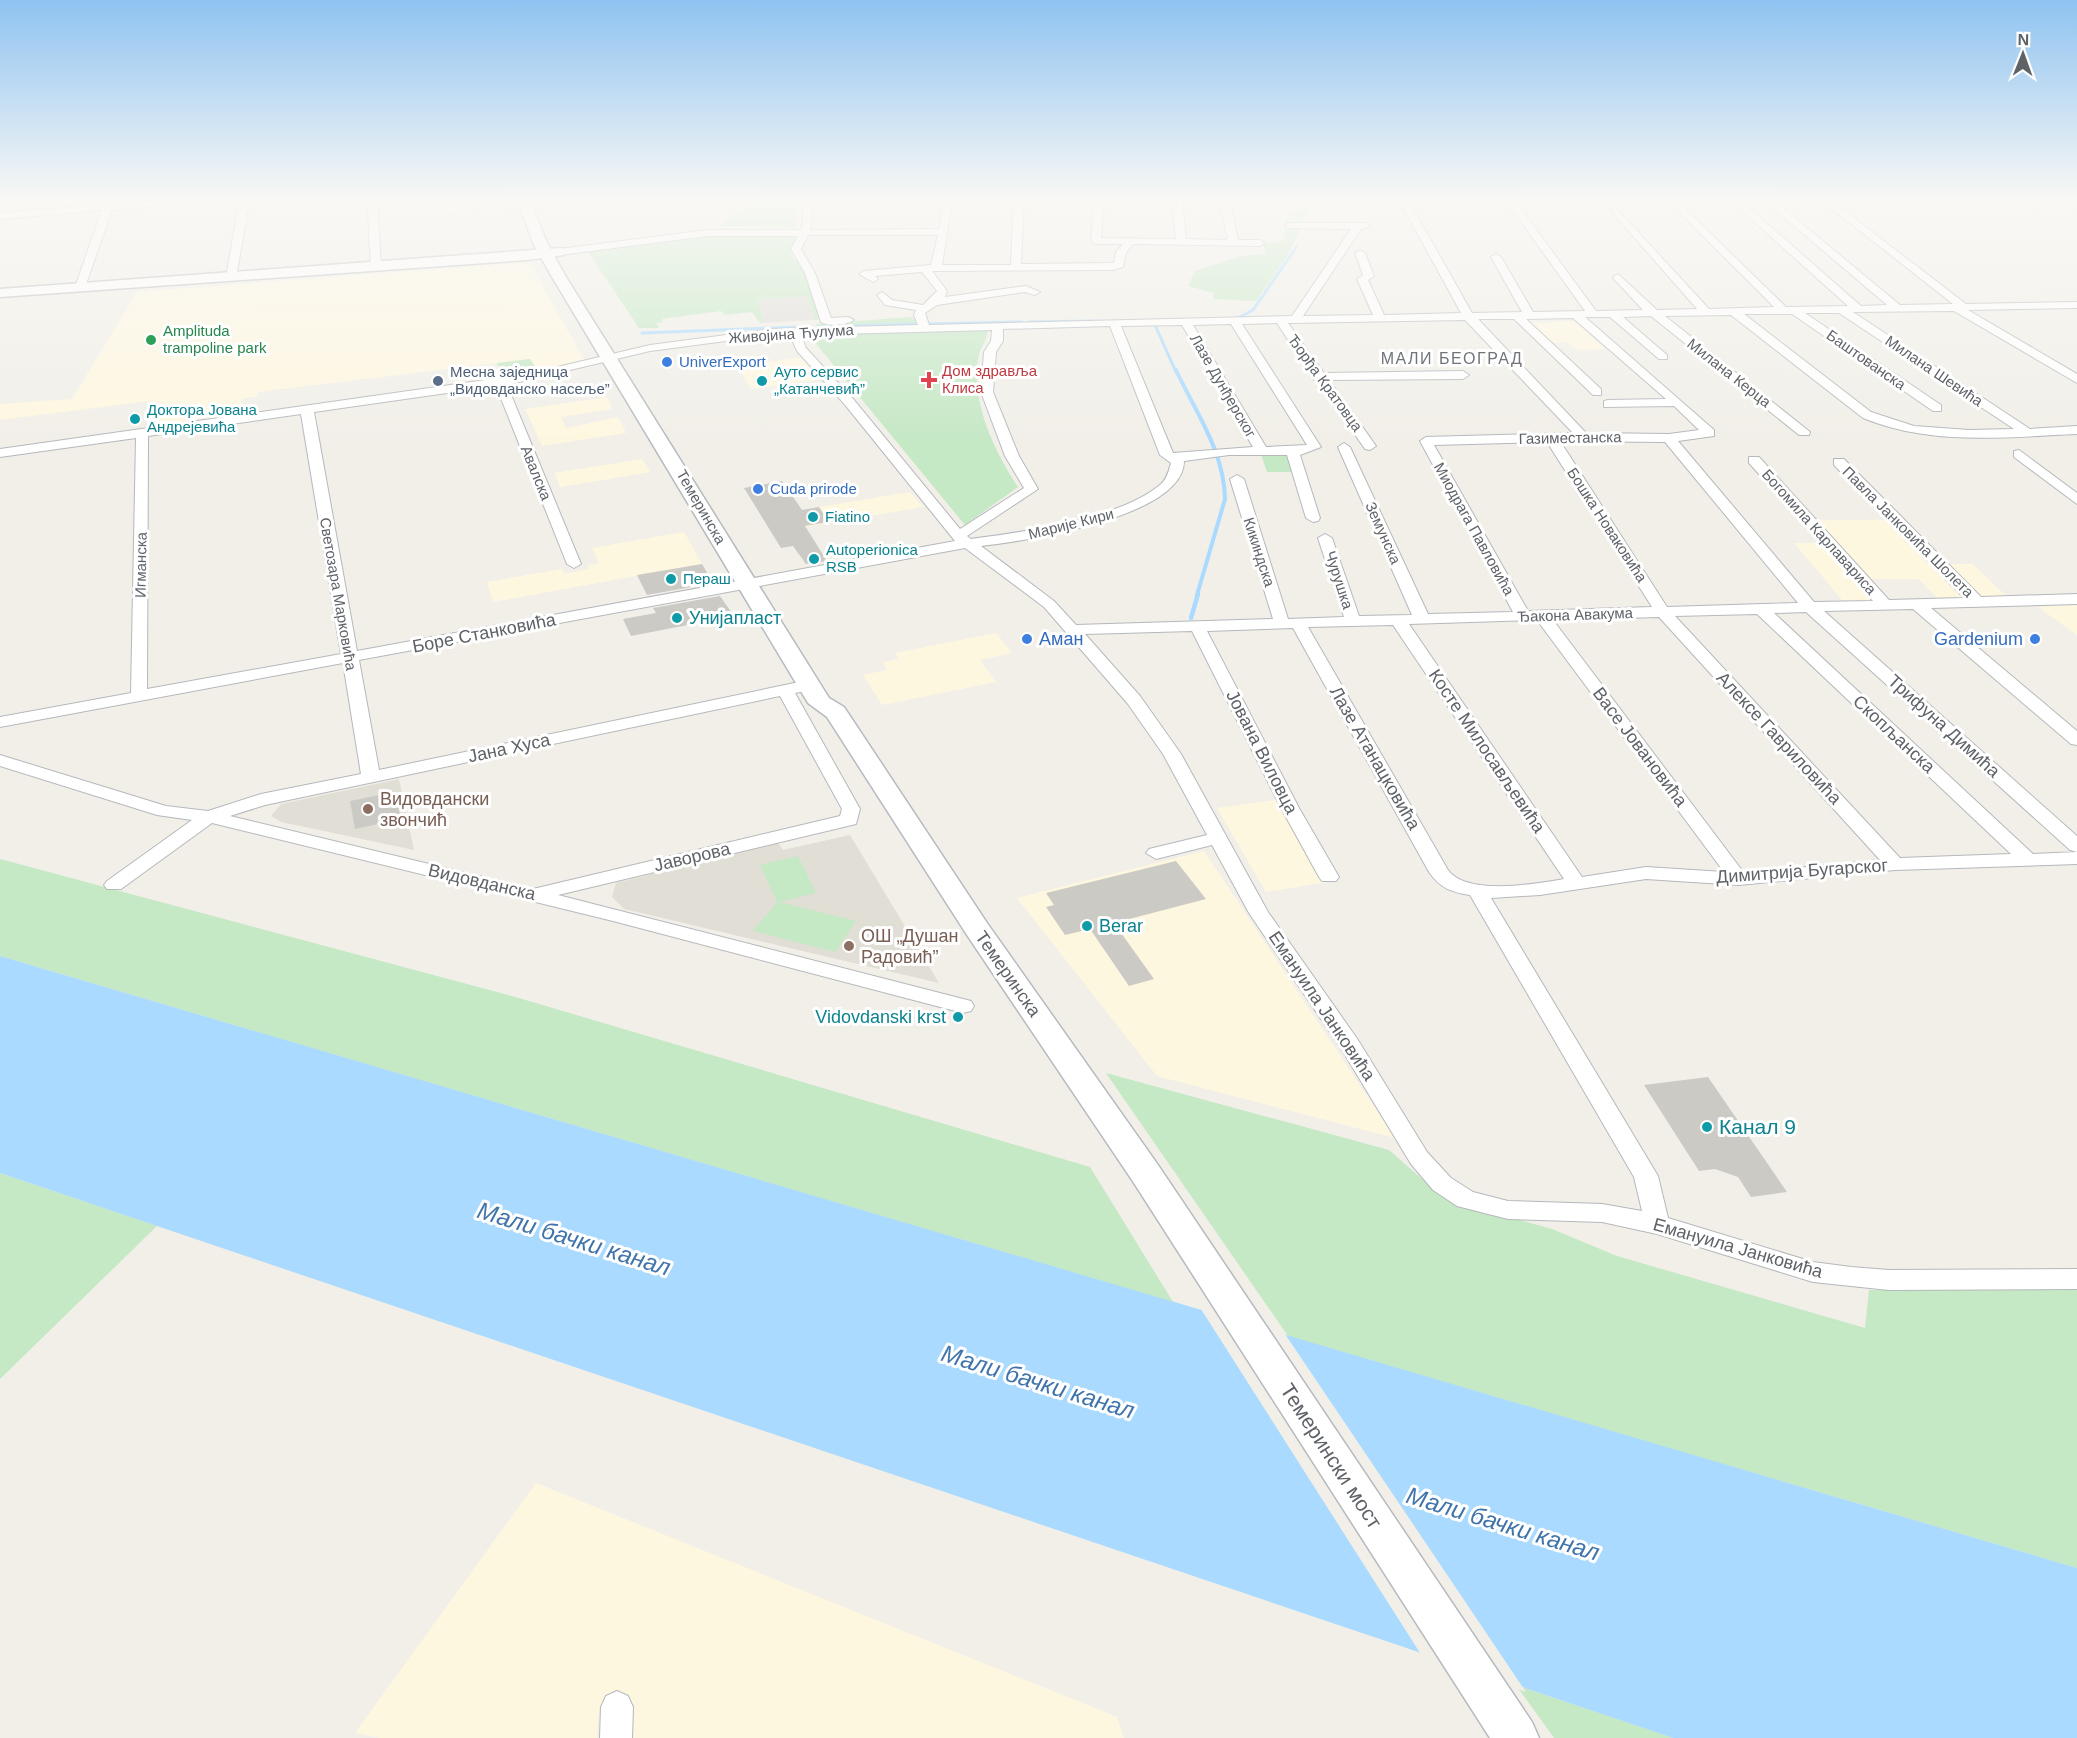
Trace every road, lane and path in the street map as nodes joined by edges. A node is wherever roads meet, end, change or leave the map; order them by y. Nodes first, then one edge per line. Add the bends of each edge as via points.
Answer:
1 (83, 279) edge
2 (199, 279) edge
3 (572, 279) edge
4 (812, 279) edge
5 (937, 279) edge
6 (1324, 279) edge
7 (1362, 279) edge
8 (1448, 279) edge
9 (1509, 279) edge
10 (1568, 279) edge
11 (1620, 279) edge
12 (1677, 279) edge
13 (1756, 279) edge
14 (1824, 279) edge
15 (1862, 279) edge
16 (1924, 279) edge
17 (80, 287) junction
18 (1035, 292) dead end
19 (0, 293) edge
20 (882, 295) dead end
21 (2077, 305) edge
22 (925, 308) junction
23 (1898, 309) junction
24 (1961, 309) junction
25 (1859, 310) junction
26 (1843, 311) junction
27 (1791, 312) junction
28 (1707, 313) junction
29 (1735, 313) junction
30 (1613, 314) junction
31 (1655, 314) junction
32 (1530, 315) junction
33 (1576, 315) junction
34 (1594, 315) junction
35 (1517, 316) junction
36 (1469, 317) junction
37 (1380, 318) junction
38 (1280, 320) junction
39 (1295, 320) junction
40 (1235, 321) junction
41 (1186, 322) junction
42 (1114, 323) junction
43 (998, 326) junction
44 (925, 327) junction
45 (794, 331) junction
46 (615, 356) junction
47 (1663, 357) dead end
48 (1463, 375) dead end
49 (1318, 377) junction
50 (2077, 379) edge
51 (500, 382) junction
52 (1597, 392) dead end
53 (1677, 402) junction
54 (1608, 404) dead end
55 (1937, 408) dead end
56 (307, 410) junction
57 (2077, 430) edge
58 (2025, 431) junction
59 (1804, 432) dead end
60 (142, 433) junction
61 (1583, 437) junction
62 (1551, 438) junction
63 (1669, 438) junction
64 (1426, 441) joint
65 (1370, 446) dead end
66 (1344, 447) dead end
67 (1261, 450) junction
68 (1292, 451) junction
69 (0, 453) edge
70 (2019, 454) dead end
71 (1174, 458) junction
72 (1754, 460) dead end
73 (1839, 462) dead end
74 (1237, 479) dead end
75 (2077, 500) edge
76 (1313, 518) dead end
77 (1325, 538) dead end
78 (963, 540) junction
79 (574, 564) dead end
80 (753, 583) junction
81 (2077, 599) edge
82 (1977, 602) junction
83 (1917, 604) junction
84 (1885, 605) junction
85 (1810, 607) junction
86 (1761, 609) junction
87 (1664, 612) junction
88 (1523, 616) junction
89 (1542, 616) junction
90 (1422, 619) junction
91 (1398, 620) junction
92 (1353, 621) junction
93 (1290, 624) junction
94 (1197, 627) junction
95 (1072, 630) junction
96 (348, 658) junction
97 (809, 685) junction
98 (785, 690) junction
99 (140, 697) junction
100 (836, 712) junction
101 (0, 722) edge
102 (2077, 740) edge
103 (0, 760) edge
104 (371, 777) junction
105 (209, 817) junction
106 (1217, 838) junction
107 (2077, 846) edge
108 (1156, 854) dead end
109 (2077, 858) edge
110 (2027, 859) junction
111 (1895, 864) junction
112 (1329, 876) dead end
113 (600, 879) junction
114 (1739, 879) junction
115 (1576, 883) junction
116 (114, 885) dead end
117 (1467, 889) junction
118 (534, 894) junction
119 (615, 915) junction
120 (963, 1006) dead end
121 (1146, 1174) joint
122 (1657, 1224) junction
123 (2077, 1279) edge
124 (1516, 1738) edge

1 - 17 street
2 - 17 street
3 - 46 main road, Темеринска
4 - 22 street via 827,322
5 - 22 street via 942,289 940,297
6 - 39 street
7 - 37 street
8 - 36 street
9 - 32 street
10 - 34 street
11 - 31 street, Милана Керца
12 - 28 street
13 - 27 street, Баштованска
14 - 25 street
15 - 23 street
16 - 24 street
17 - 19 street
18 - 22 street via 1026,289
20 - 22 street via 889,303
21 - 24 street, Живојина Ћулума
22 - 44 street
23 - 24 street, Живојина Ћулума
23 - 25 street, Живојина Ћулума
24 - 50 street
25 - 26 street, Живојина Ћулума
26 - 27 street, Живојина Ћулума
26 - 58 street, Милана Шевића
27 - 29 street, Живојина Ћулума
27 - 55 street, Баштованска
28 - 29 street, Живојина Ћулума
28 - 31 street, Живојина Ћулума
29 - 58 street via 1867,415 1887,425 1922,432
30 - 31 street, Живојина Ћулума
30 - 34 street, Живојина Ћулума
30 - 47 street
31 - 59 street, Милана Керца
32 - 33 street, Живојина Ћулума
32 - 35 street, Живојина Ћулума
33 - 34 street, Живојина Ћулума
33 - 53 street
35 - 36 street, Живојина Ћулума
35 - 52 street
36 - 37 street, Живојина Ћулума
36 - 61 street
37 - 39 street, Живојина Ћулума
38 - 39 street, Живојина Ћулума
38 - 40 street, Живојина Ћулума
38 - 49 street, Ђорђа Кратовца
40 - 41 street, Живојина Ћулума
40 - 68 street via 1316,447
41 - 42 street, Живојина Ћулума
41 - 67 street, Лазе Дунђерског
42 - 43 street, Живојина Ћулума
42 - 71 street via 1167,455
43 - 44 street, Живојина Ћулума
43 - 78 street via 997,341 990,351 987,392 1012,456 1031,489
44 - 45 street, Живојина Ћулума
45 - 46 street, Живојина Ћулума via 673,344
45 - 78 street, Емануила Јанковића via 801,349
46 - 51 street, Живојина Ћулума
46 - 80 main road, Темеринска via 704,510
48 - 49 street
49 - 65 street, Ђорђа Кратовца
51 - 56 street, Живојина Ћулума
51 - 79 street, Авалска
53 - 54 street
53 - 63 street, Газиместанска via 1709,433
56 - 60 street, Живојина Ћулума
56 - 96 street, Светозара Марковића
57 - 58 street
60 - 69 street, Живојина Ћулума
60 - 99 street, Игманска
61 - 62 street, Газиместанска
61 - 63 street, Газиместанска
62 - 64 street, Газиместанска
62 - 87 street, Бошка Новаковића
63 - 85 street, Трифуна Димића
64 - 88 street, Миодрага Павловића
66 - 90 street, Земунска
67 - 68 street
67 - 71 street
68 - 76 street
70 - 75 street
71 - 78 street, Марије Кири via 1177,469 1170,483 1122,511 1061,528
72 - 84 street, Богомила Карлавариса
73 - 82 street, Павла Јанковића Шолета
74 - 93 street, Кикиндска
77 - 92 street, Чурушка
78 - 80 street, Боре Станковића
78 - 95 street, Емануила Јанковића via 1049,604
80 - 96 street, Боре Станковића
80 - 97 main road, Темеринска
80 - 100 main road, Темеринска via 838,700
81 - 82 street, Ђакона Авакума
82 - 83 street, Ђакона Авакума
83 - 84 street, Ђакона Авакума
83 - 102 street
84 - 85 street, Ђакона Авакума
85 - 86 street, Ђакона Авакума
85 - 107 street, Трифуна Димића
86 - 87 street, Ђакона Авакума
86 - 110 street, Скопљанска
87 - 89 street, Ђакона Авакума
87 - 111 street, Алексе Гавриловића
88 - 89 street, Ђакона Авакума
88 - 90 street, Ђакона Авакума
89 - 114 street, Васе Јовановића
90 - 91 street, Ђакона Авакума
91 - 92 street, Ђакона Авакума
91 - 115 street, Косте Милосављевића
92 - 93 street, Ђакона Авакума
93 - 94 street, Ђакона Авакума
93 - 117 street, Лазе Атанацковића via 1439,872 1445,880
94 - 95 street, Ђакона Авакума
94 - 112 street, Јована Виловца
95 - 106 street, Емануила Јанковића via 1134,700 1172,754
96 - 99 street, Боре Станковића
96 - 104 street, Светозара Марковића
97 - 98 street, Јана Хуса
97 - 100 main road, Темеринска via 820,703
98 - 104 street, Јана Хуса
98 - 113 street, Јаворова via 851,809 849,819
99 - 101 street, Боре Станковића
100 - 121 main road, Темеринска via 980,933
103 - 105 street, Видовданска via 164,811
104 - 105 street, Јана Хуса via 261,800
105 - 116 street
105 - 118 street, Видовданска
106 - 108 street
106 - 122 street, Емануила Јанковића via 1259,913 1350,1045 1419,1158 1442,1184 1466,1199 1508,1210 1602,1213
109 - 110 street, Димитрија Бугарског
110 - 111 street, Димитрија Бугарског
111 - 114 street, Димитрија Бугарског
113 - 118 street, Јаворова
113 - 119 street via 596,897
114 - 115 street, Димитрија Бугарског via 1646,873
115 - 117 street, Димитрија Бугарског via 1495,892
117 - 122 street, Лазе Атанацковића via 1646,1176
118 - 119 street, Видовданска
119 - 120 street, Видовданска
121 - 124 main road, Темерински мост
122 - 123 street, Емануила Јанковића via 1813,1272 1851,1277

